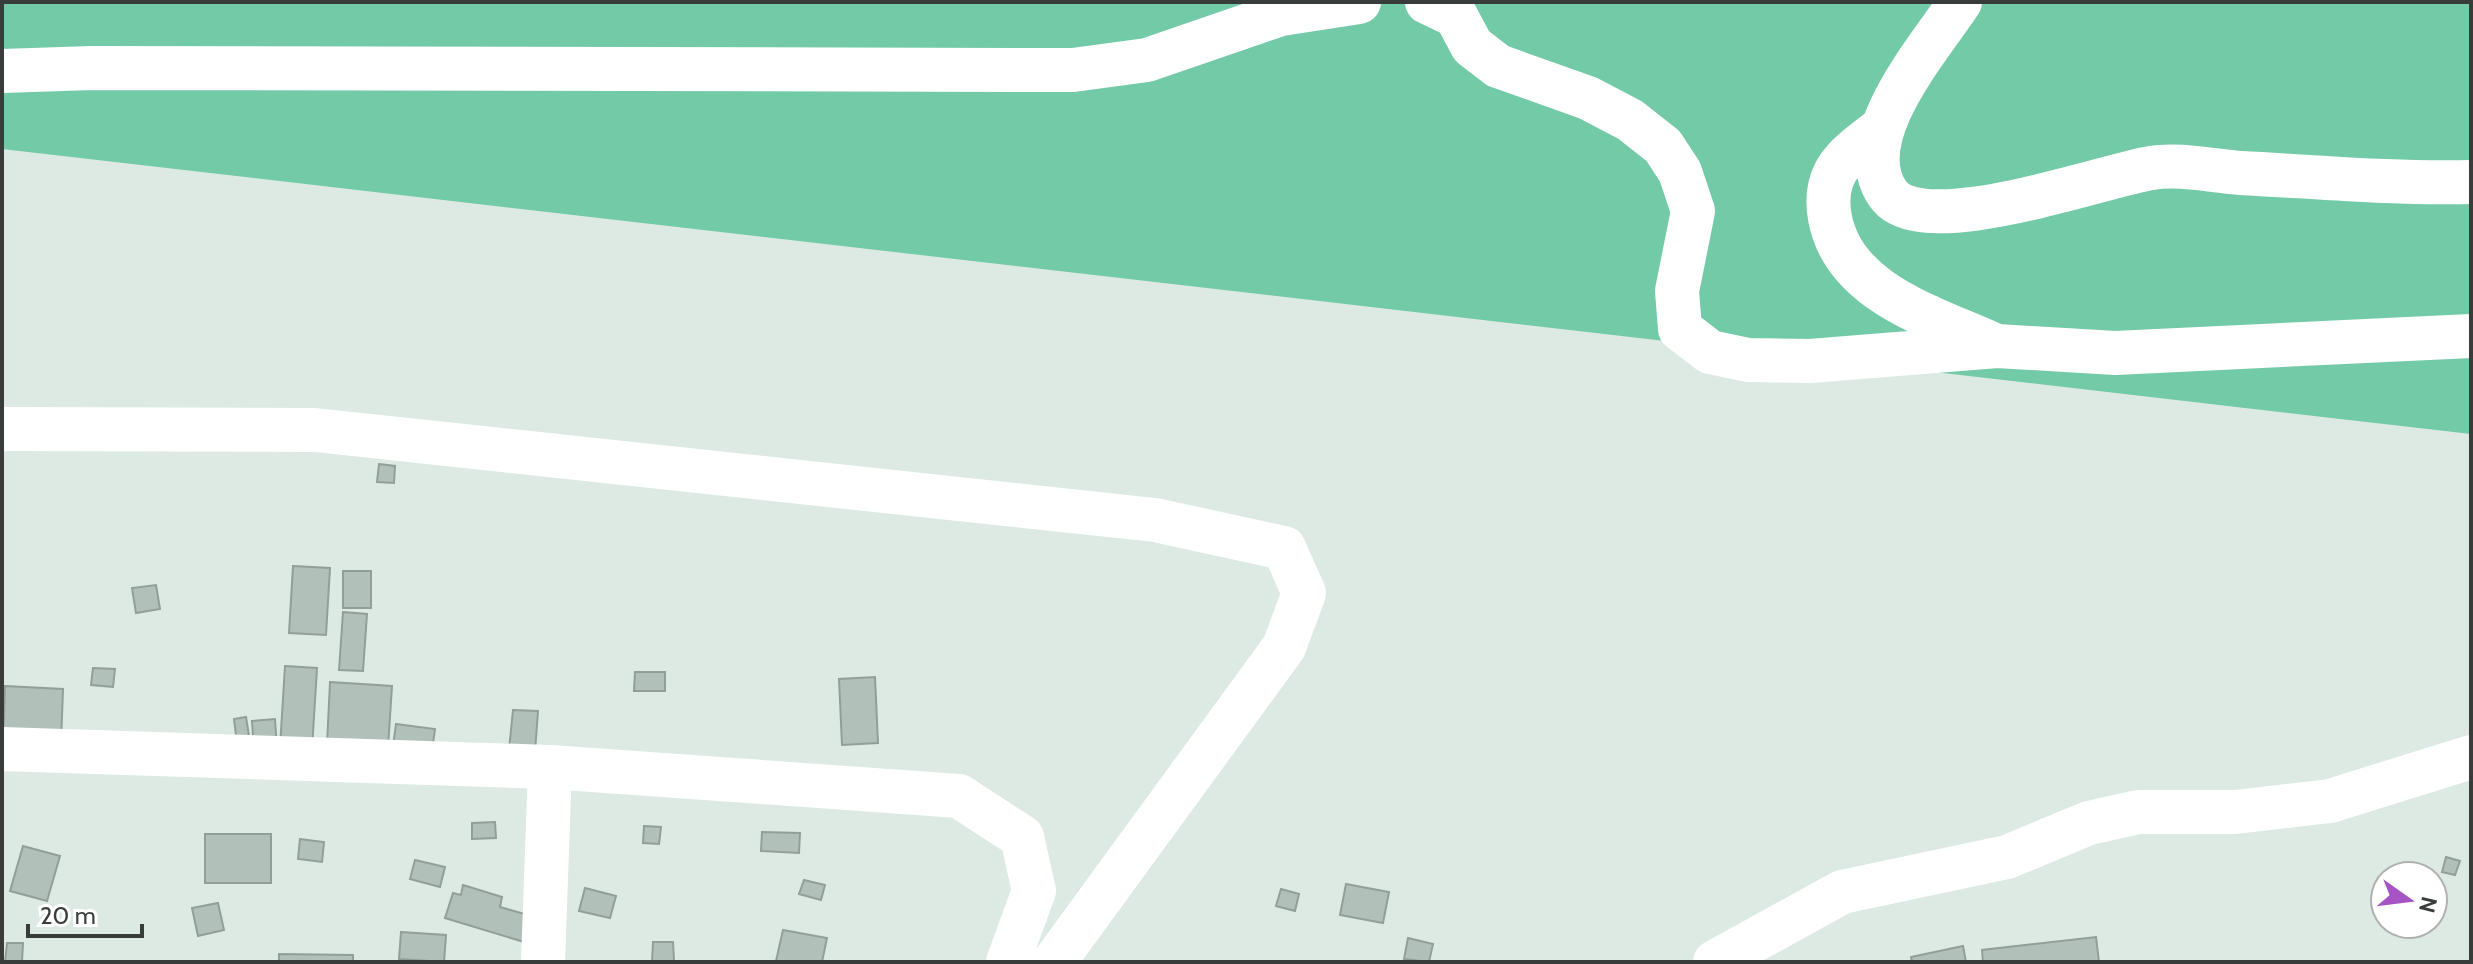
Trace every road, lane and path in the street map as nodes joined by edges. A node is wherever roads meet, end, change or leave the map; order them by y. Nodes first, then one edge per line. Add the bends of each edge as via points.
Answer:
1 (1359, 2) edge
2 (1427, 2) edge
3 (1960, 2) edge
4 (2, 71) edge
5 (1882, 128) junction
6 (2471, 182) edge
7 (2471, 336) edge
8 (1997, 346) junction
9 (2, 429) edge
10 (2, 749) edge
11 (2471, 757) edge
12 (550, 767) junction
13 (543, 962) edge
14 (1008, 962) edge
15 (1054, 962) edge
16 (1715, 962) edge

1 - 4 street via 1281,14 1147,60 1073,70
2 - 8 street via 1456,16 1472,46 1498,66 1588,98 1630,120 1663,146 1680,172 1693,211 1677,291 1680,329 1710,352 1748,360 1810,361
3 - 5 street via 1905,83
5 - 6 street via 1877,175 1890,198 1920,210 1951,213 2153,167
5 - 8 street via 1843,160 1830,181 1827,203 1843,255 1868,281 1904,305
7 - 8 street via 2115,353
9 - 15 street via 315,430 1155,520 1284,548 1304,593 1284,647
10 - 12 street
11 - 16 street via 2330,801 2235,812 2138,812 2089,823 2007,857 1842,892
12 - 13 street
12 - 14 street via 959,796 1022,837 1034,891

